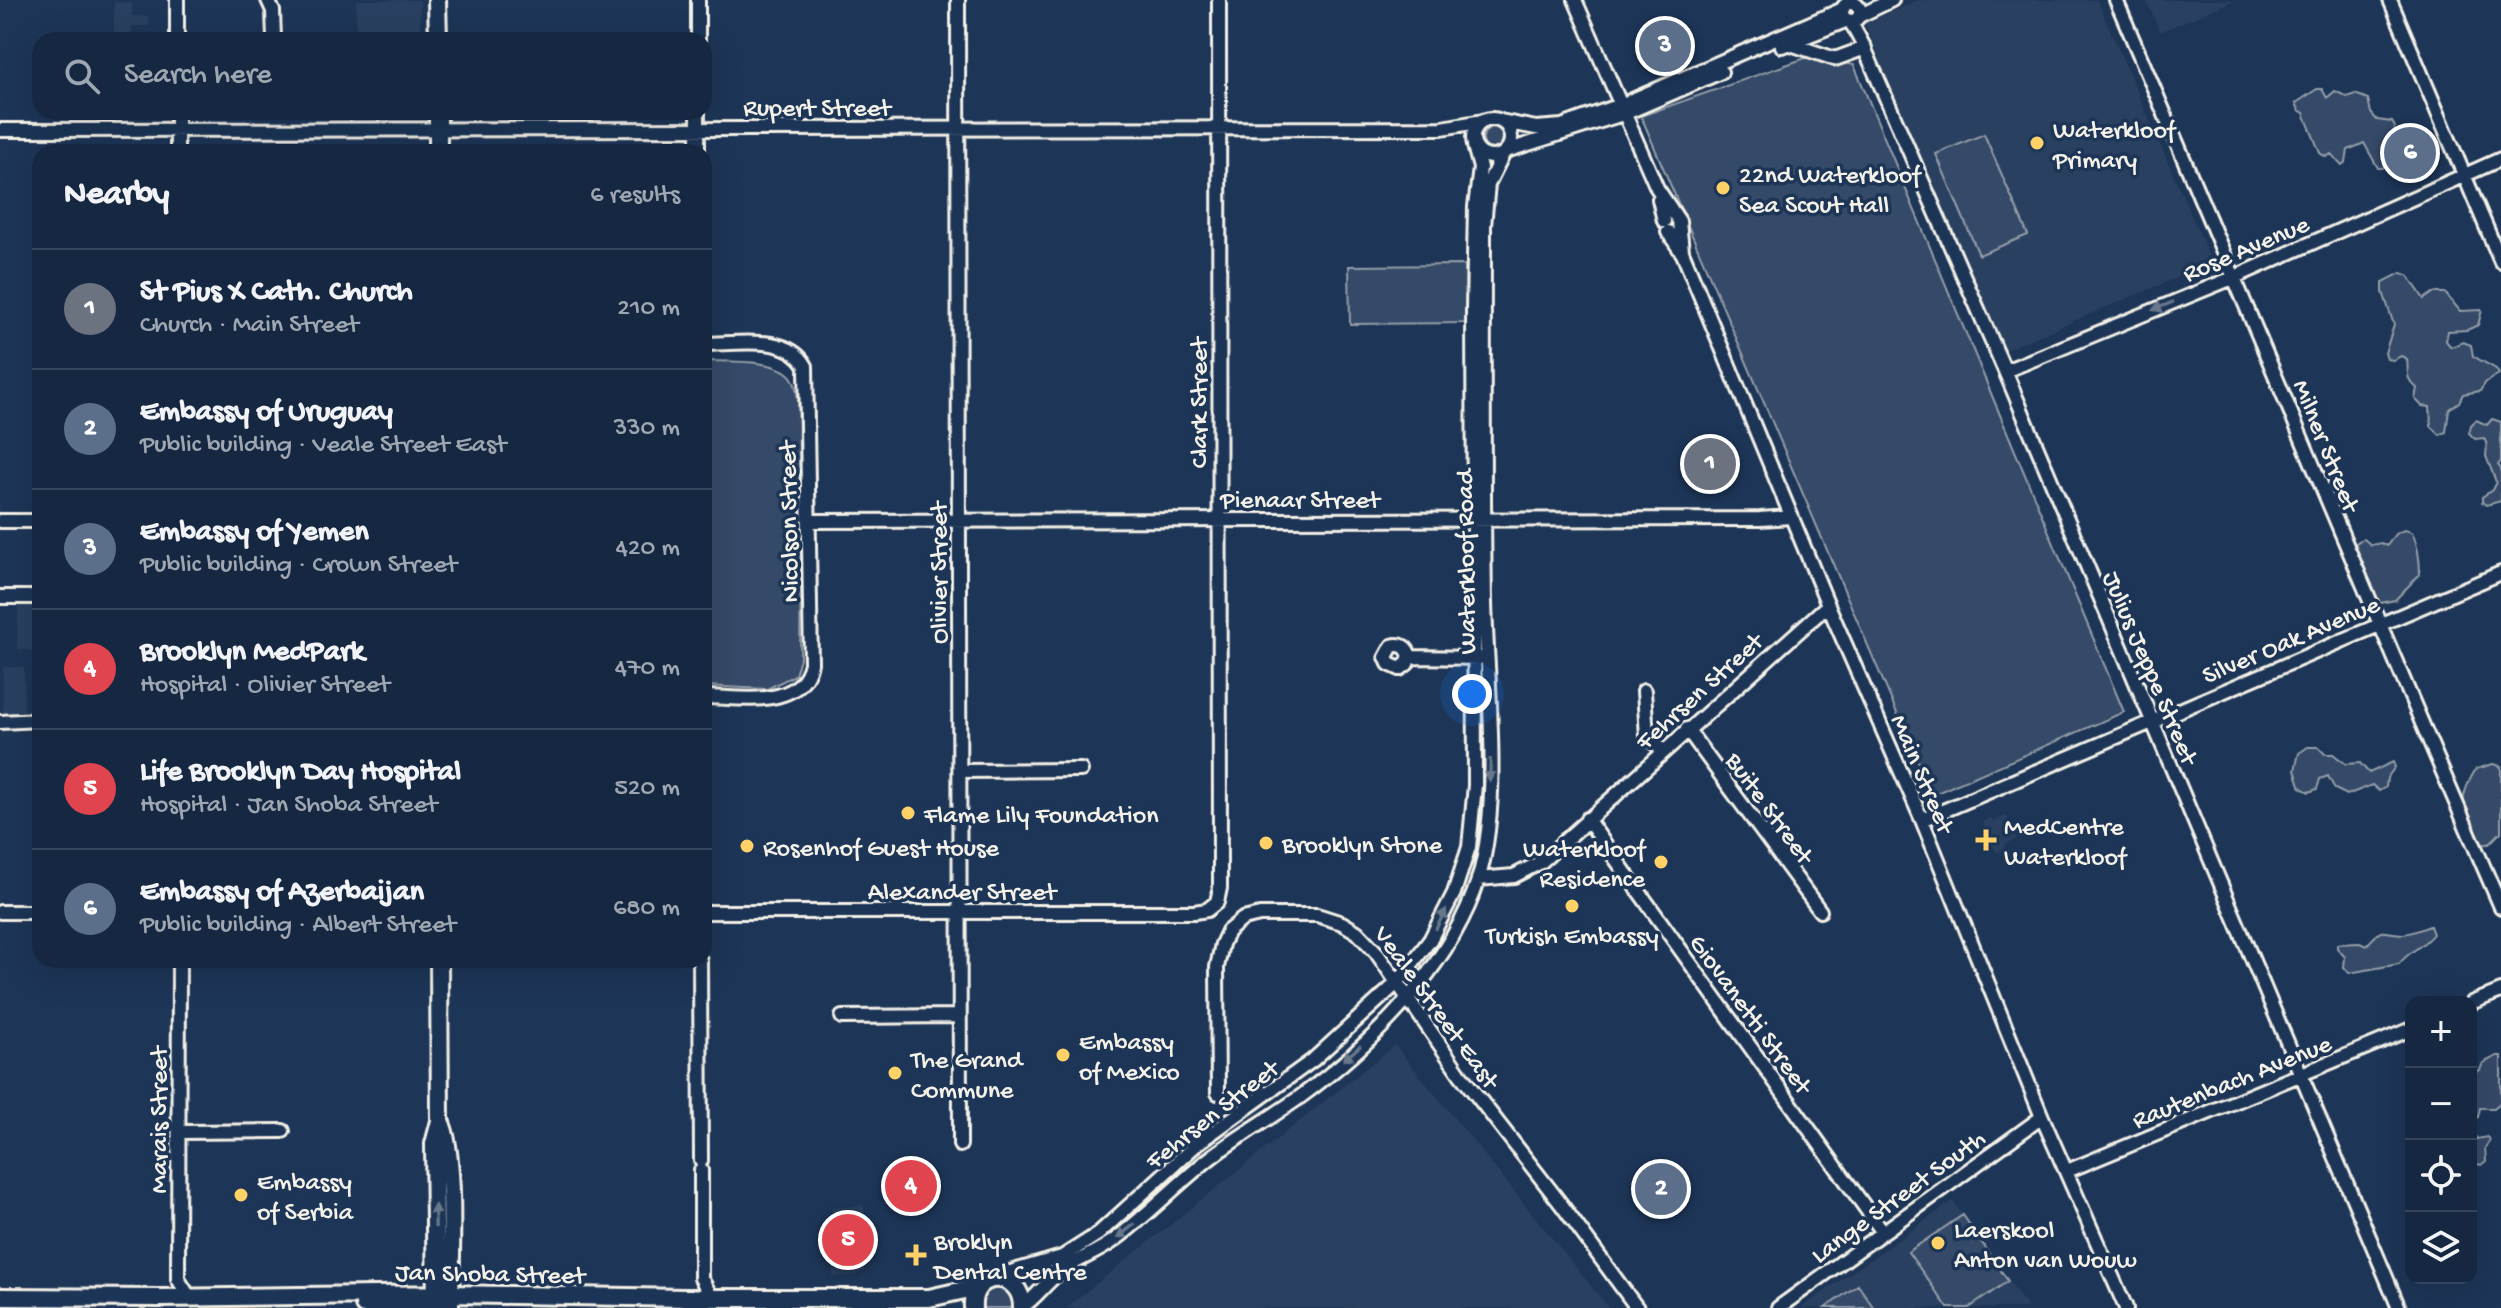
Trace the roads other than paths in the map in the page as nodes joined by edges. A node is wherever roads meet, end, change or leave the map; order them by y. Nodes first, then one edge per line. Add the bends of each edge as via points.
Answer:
1 (177, 0) edge
2 (268, 0) edge
3 (437, 0) edge
4 (698, 0) edge
5 (958, 0) edge
6 (1219, 0) edge
7 (1575, 0) edge
8 (1869, 0) edge
9 (1892, 0) edge
10 (2116, 0) edge
11 (2390, 0) edge
12 (1850, 10) edge
13 (177, 32) edge
14 (274, 32) edge
15 (438, 32) edge
16 (698, 32) edge
17 (1786, 39) junction
18 (1864, 46) junction
19 (1624, 108) junction
20 (177, 120) edge
21 (698, 120) edge
22 (438, 121) edge
23 (1483, 121) junction
24 (1500, 121) junction
25 (1219, 128) junction
26 (1442, 128) junction
27 (698, 129) junction
28 (958, 129) junction
29 (0, 130) edge
30 (177, 130) junction
31 (177, 144) edge
32 (438, 144) edge
33 (698, 144) edge
34 (1474, 144) junction
35 (1504, 152) junction
36 (2501, 159) edge
37 (2464, 176) junction
38 (2501, 262) edge
39 (2235, 277) junction
40 (712, 344) edge
41 (2005, 371) junction
42 (1479, 372) junction
43 (1791, 517) junction
44 (1479, 518) junction
45 (959, 520) junction
46 (1220, 520) junction
47 (0, 521) edge
48 (32, 521) edge
49 (810, 521) junction
50 (2501, 573) edge
51 (0, 597) edge
52 (32, 597) edge
53 (1828, 605) junction
54 (2378, 624) junction
55 (1410, 657) dead end
56 (1482, 658) junction
57 (1644, 691) dead end
58 (712, 697) edge
59 (1476, 716) junction
60 (1490, 717) junction
61 (32, 720) edge
62 (0, 722) edge
63 (2151, 722) junction
64 (1687, 729) junction
65 (1663, 751) junction
66 (1081, 770) dead end
67 (960, 771) junction
68 (1587, 819) junction
69 (1922, 820) junction
70 (1478, 879) junction
71 (1217, 902) joint
72 (2501, 907) edge
73 (1820, 911) dead end
74 (0, 912) edge
75 (32, 912) edge
76 (712, 912) edge
77 (960, 912) junction
78 (179, 968) edge
79 (439, 968) edge
80 (700, 968) edge
81 (1397, 983) junction
82 (2501, 991) edge
83 (1408, 999) junction
84 (2477, 1001) edge
85 (960, 1016) junction
86 (842, 1017) dead end
87 (2405, 1032) edge
88 (2300, 1076) junction
89 (1218, 1093) dead end
90 (2042, 1117) junction
91 (283, 1131) dead end
92 (180, 1132) junction
93 (960, 1145) dead end
94 (1212, 1157) junction
95 (2067, 1171) junction
96 (1140, 1198) junction
97 (1882, 1231) junction
98 (701, 1278) junction
99 (178, 1279) junction
100 (999, 1279) junction
101 (978, 1287) junction
102 (0, 1297) edge
103 (160, 1298) junction
104 (190, 1298) junction
105 (686, 1298) junction
106 (712, 1298) junction
107 (440, 1302) edge
108 (973, 1308) edge
109 (1022, 1308) edge
110 (1637, 1308) edge
111 (1778, 1308) edge
112 (2126, 1308) edge
113 (2399, 1308) edge

1 - 13 street
2 - 14 street
3 - 15 main road
4 - 16 street
5 - 28 street, Olivier Street
6 - 25 street, Clark Street
7 - 19 street, Main Street
8 - 12 street
9 - 12 street
10 - 39 street, Milner Street
11 - 37 street
12 - 17 street
12 - 18 street, Julius Jeppe Street
17 - 18 street via 1835,59
17 - 19 street
18 - 41 street, Julius Jeppe Street
19 - 24 street via 1547,128
19 - 35 street
19 - 43 street, Main Street
20 - 30 street
21 - 27 street
22 - 27 street, Rupert Street
22 - 30 street, Rupert Street
22 - 32 main road
23 - 24 street
23 - 26 street, Rupert Street
23 - 34 street via 1475,130
24 - 35 street via 1511,134
25 - 26 street, Rupert Street
25 - 28 street, Rupert Street
25 - 46 street, Clark Street
26 - 34 street, Rupert Street via 1459,132
27 - 28 street, Rupert Street
27 - 33 street
28 - 45 street, Olivier Street
29 - 30 street, Rupert Street
30 - 31 street
34 - 35 street via 1487,157
34 - 42 street, Waterkloof Road via 1480,168 1475,207
35 - 42 street, Waterkloof Road via 1486,198
36 - 37 street, Rose Avenue
37 - 38 street
37 - 39 street, Rose Avenue
39 -> 41 street, Rose Avenue
39 - 54 street, Milner Street
40 - 49 street, Nicolson Street via 781,346 804,363
41 - 63 street, Julius Jeppe Street
42 - 44 street, Waterkloof Road
43 - 44 street, Pienaar Street
43 - 53 street, Main Street
44 - 46 street, Pienaar Street
44 - 56 street, Waterkloof Road
45 - 46 street, Pienaar Street
45 - 49 street, Pienaar Street
45 - 67 street, Olivier Street
46 - 71 street, Clark Street
47 - 48 street
49 - 58 street, Nicolson Street via 811,663 804,681 780,696
50 - 54 street, Silver Oak Avenue
51 - 52 street
53 - 64 street, Fehrsen Street
53 - 69 street, Main Street
54 - 63 street, Silver Oak Avenue
54 - 72 street, Milner Street
55 - 56 street
56 - 59 street, Waterkloof Road
56 - 60 street, Waterkloof Road
57 - 65 street via 1647,736
59 - 60 street
81 -> 59 street, Waterkloof Road via 1430,940 1463,868 1475,798
60 -> 70 street, Waterkloof Road via 1489,812
61 - 62 street
63 - 69 street, Silver Oak Avenue
63 - 88 street, Julius Jeppe Street
64 - 65 street, Fehrsen Street
64 - 73 street, Buite Street
65 - 68 street, Fehrsen Street
66 - 67 street
67 - 77 street, Olivier Street
68 - 70 street, Fehrsen Street via 1525,871
68 - 97 street, Giovanetti Street
69 - 90 street, Main Street
70 - 83 street, Waterkloof Road via 1452,936
71 - 77 street, Alexander Street via 1201,912
74 - 75 street
76 - 77 street, Alexander Street
77 - 85 street, Olivier Street
78 - 92 street, Marais Street
79 - 107 main road via 440,1121 449,1170
80 - 98 street
81 - 83 street, Veale Street East
81 - 89 street, Veale Street East via 1365,939 1331,918 1260,915 1238,922 1224,937 1217,967
81 - 96 street, Fehrsen Street via 1313,1060 1198,1143
82 - 84 street
83 -> 94 street, Fehrsen Street via 1303,1095
83 - 110 street, Veale Street East
85 - 86 street
85 - 93 street, Olivier Street
87 - 88 street, Rautenbach Avenue
88 - 95 street, Rautenbach Avenue
88 - 113 street, Julius Jeppe Street
90 - 95 street, Main Street
90 - 97 street, Lange Street South
91 - 92 street
92 - 99 street, Marais Street
94 - 96 street via 1194,1160 1157,1191
94 -> 109 street, Fehrsen Street via 1120,1236 1058,1273
95 - 112 street, Main Street
96 - 100 street, Fehrsen Street via 1071,1252
97 - 111 street, Lange Street South
98 - 105 street
98 - 106 street
99 - 103 street
99 - 104 street
100 - 101 main road, Jan Shoba Street
100 - 109 main road via 1016,1288
101 - 106 main road, Jan Shoba Street via 929,1298
101 - 108 main road
102 - 103 main road, Jan Shoba Street
103 - 104 main road, Jan Shoba Street
104 - 107 main road, Jan Shoba Street via 317,1296
105 - 106 main road, Jan Shoba Street
105 - 107 main road, Jan Shoba Street

